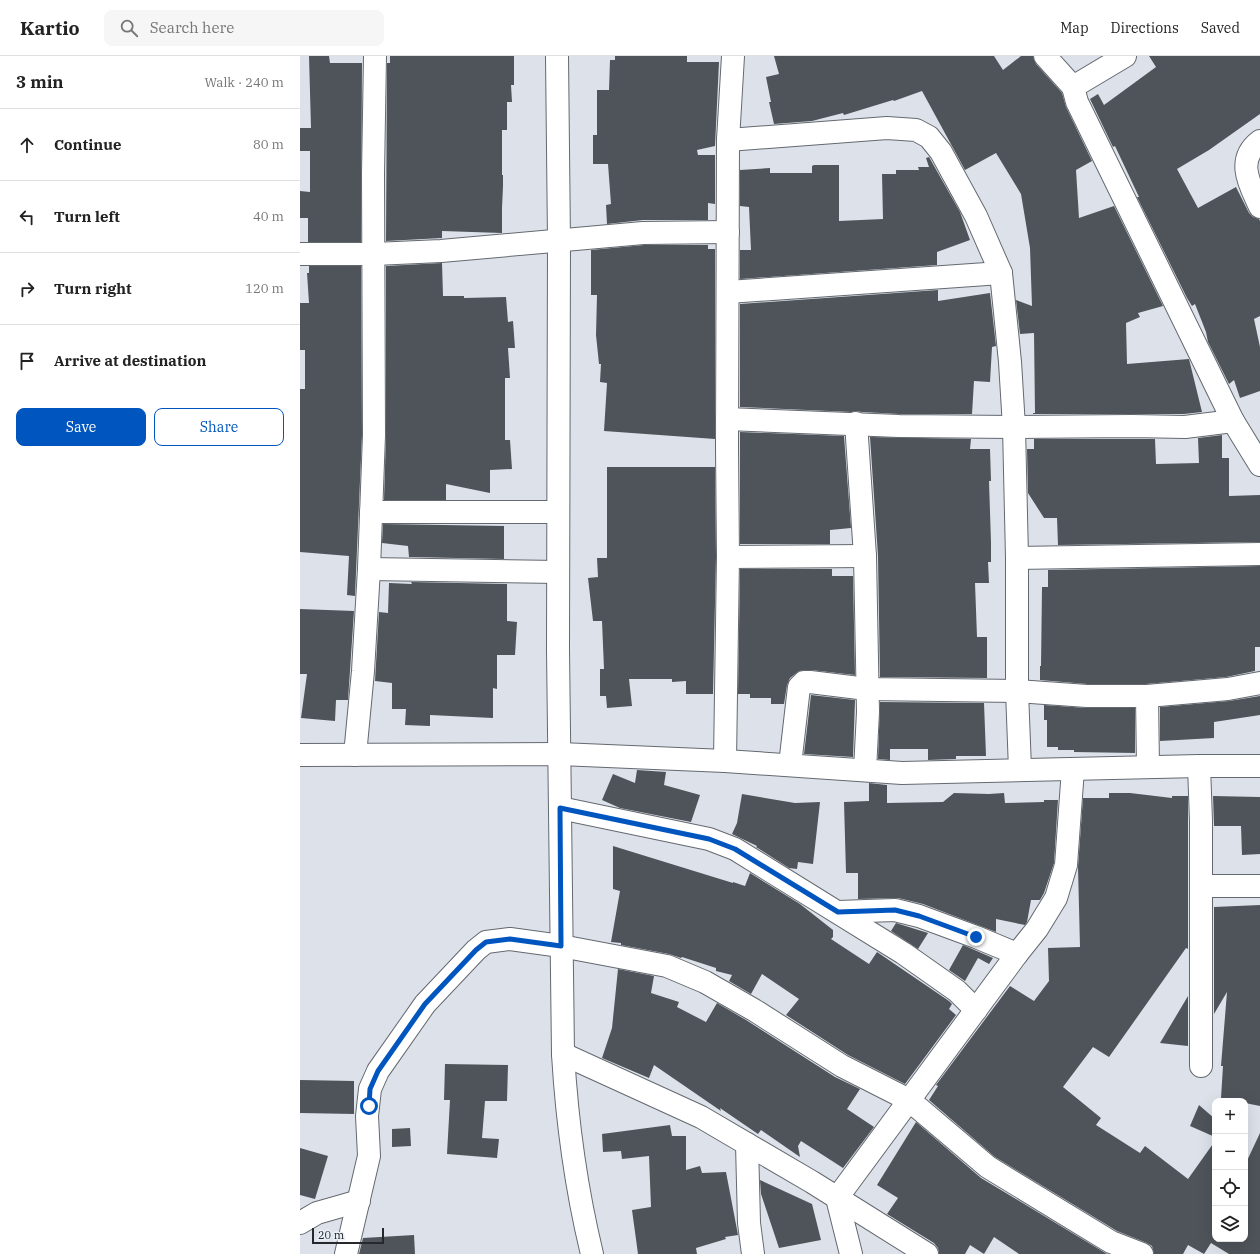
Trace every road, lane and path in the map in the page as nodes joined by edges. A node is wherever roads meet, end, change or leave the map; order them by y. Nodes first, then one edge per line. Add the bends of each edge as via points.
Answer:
1 (375, 56) edge
2 (557, 56) edge
3 (733, 56) edge
4 (1045, 56) edge
5 (1124, 56) edge
6 (1073, 87) junction
7 (728, 140) junction
8 (1260, 141) edge
9 (1260, 207) edge
10 (728, 232) junction
11 (559, 241) junction
12 (300, 254) edge
13 (374, 254) junction
14 (1001, 273) junction
15 (728, 292) junction
16 (727, 419) junction
17 (1233, 421) junction
18 (856, 423) junction
19 (1014, 427) junction
20 (1260, 465) edge
21 (371, 512) junction
22 (558, 512) junction
23 (1260, 554) edge
24 (865, 556) junction
25 (728, 557) junction
26 (1017, 558) junction
27 (369, 569) junction
28 (558, 572) junction
29 (1260, 683) edge
30 (867, 689) junction
31 (1017, 691) junction
32 (1147, 696) junction
33 (560, 754) junction
34 (300, 755) edge
35 (355, 755) junction
36 (725, 761) junction
37 (790, 765) junction
38 (1199, 766) junction
39 (1260, 766) edge
40 (1148, 767) junction
41 (1020, 769) junction
42 (1073, 769) junction
43 (865, 770) junction
44 (560, 808) junction
45 (1201, 886) junction
46 (1260, 886) edge
47 (838, 912) junction
48 (561, 946) junction
49 (1017, 954) junction
50 (976, 1010) junction
51 (563, 1054) junction
52 (1200, 1066) dead end
53 (909, 1100) junction
54 (746, 1144) junction
55 (837, 1198) junction
56 (360, 1201) junction
57 (300, 1223) edge
58 (346, 1254) edge
59 (592, 1254) edge
60 (753, 1254) edge
61 (851, 1254) edge
62 (927, 1254) edge
63 (1142, 1254) edge

1 - 13 street via 372,174
2 - 11 street
3 - 7 street
4 - 6 street
5 - 6 street
6 - 17 street via 1077,102
7 - 10 street
7 - 14 street via 887,128 916,130 929,137 941,152 976,216
8 - 9 street via 1247,158 1246,176
10 - 11 street via 643,234
10 - 15 street
11 - 13 street
11 - 22 street
12 - 13 street
13 - 21 street via 374,435
14 - 15 street
14 - 19 street
15 - 16 street
16 - 18 street
16 - 25 street
17 - 19 street via 1185,427
17 - 20 street
18 - 19 street
18 - 24 street
19 - 26 street
21 - 22 street
21 - 27 street
22 - 28 street
23 - 26 street
24 - 25 street
24 - 30 street
25 - 36 street
26 - 31 street
27 - 28 street
27 - 35 street
28 - 33 street
29 - 32 street via 1228,689
30 - 31 street
30 - 37 street via 804,682 799,687
30 - 43 street
31 - 32 street via 1087,696
31 - 41 street
32 - 40 street
33 - 35 street
33 - 36 street
33 - 44 street
34 - 35 street
36 - 37 street
37 - 43 street
38 - 39 street
38 - 40 street
38 - 45 street
40 - 42 street
41 - 42 street
41 - 43 street via 902,772
42 - 49 street via 1066,865 1056,898 1037,929
44 - 47 street via 709,839 735,849
44 - 48 street
45 - 46 street
45 - 52 street
47 - 49 street via 895,910 919,916
47 - 50 street via 936,975
48 - 51 street
48 - 53 street via 667,966 705,982 842,1066
48 - 56 street via 510,939 486,942 425,1004 378,1071 370,1089 367,1116 369,1156
49 - 50 street
50 - 53 street
51 - 54 street via 701,1117
51 - 59 street via 565,1094 577,1186
53 - 55 street
53 - 63 street via 988,1167 1111,1242
54 - 55 street
54 - 60 street via 749,1223
55 - 61 street
55 - 62 street
56 - 57 street via 317,1213
56 - 58 street

